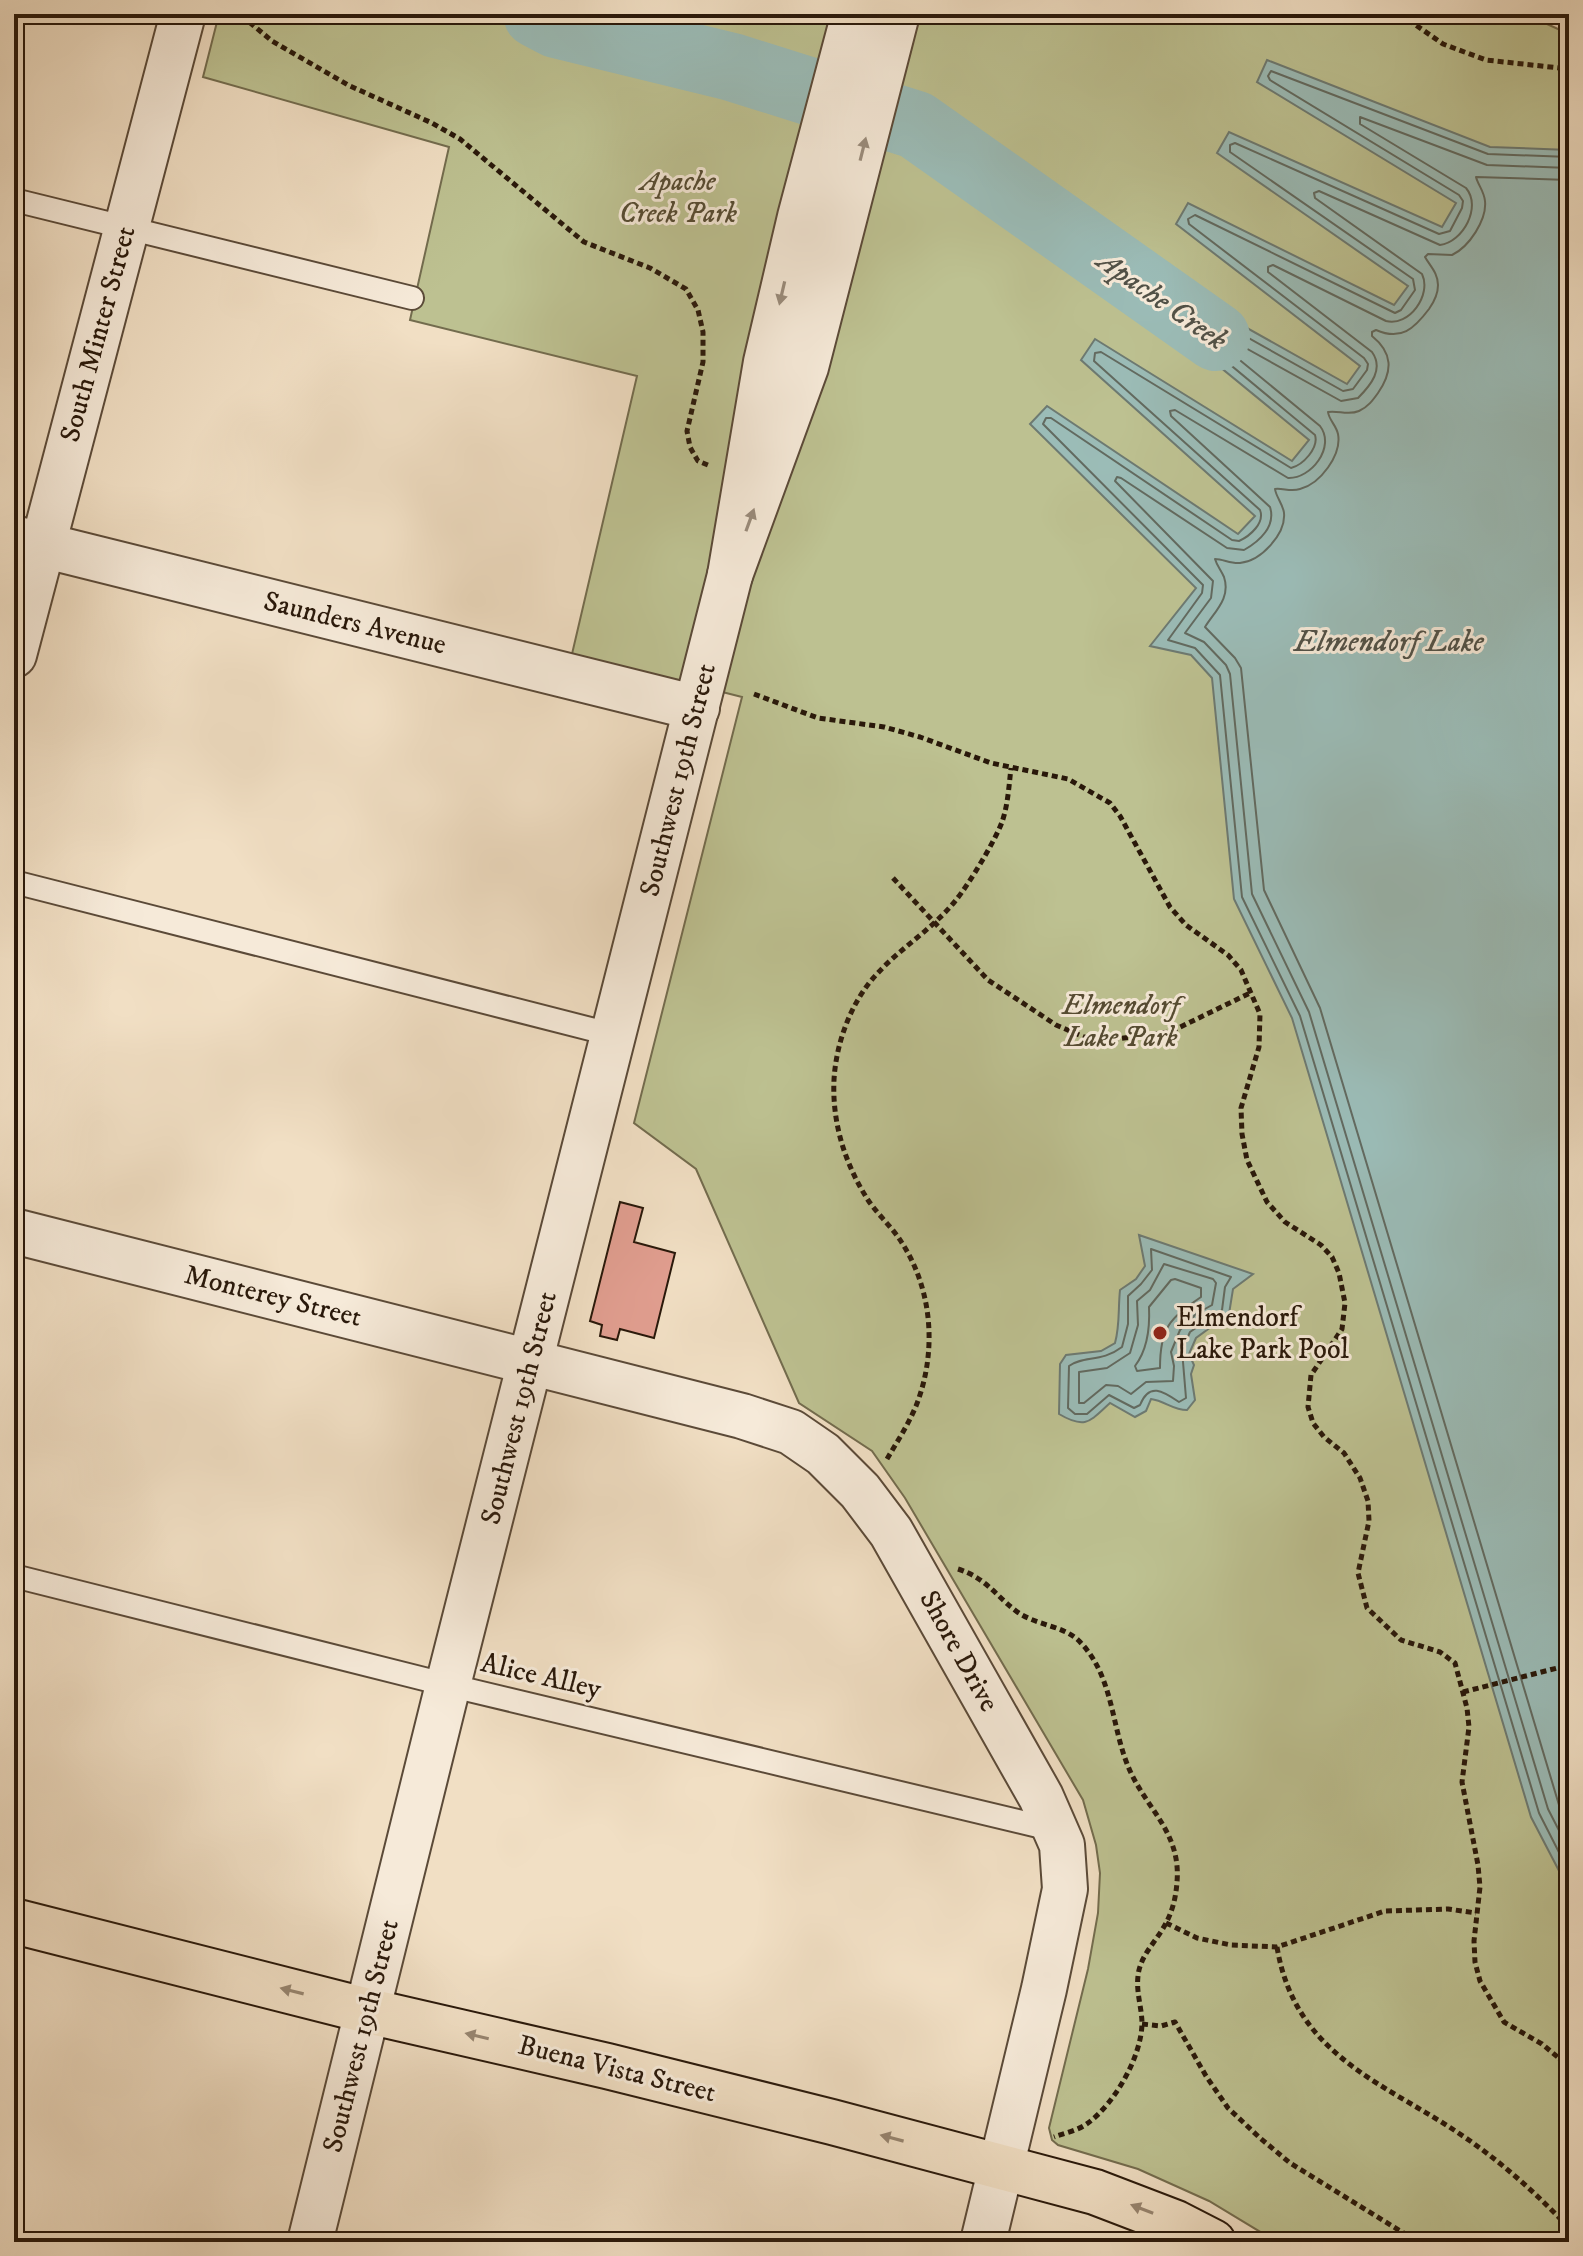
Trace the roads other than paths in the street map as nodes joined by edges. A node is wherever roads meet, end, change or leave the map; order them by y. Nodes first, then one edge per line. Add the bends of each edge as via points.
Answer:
1 (183, 14) edge
2 (854, 14) edge
3 (897, 14) edge
4 (14, 200) edge
5 (126, 228) junction
6 (412, 298) dead end
7 (28, 542) edge
8 (730, 575) junction
9 (14, 655) edge
10 (697, 708) junction
11 (14, 882) edge
12 (614, 1035) junction
13 (14, 1231) edge
14 (532, 1361) junction
15 (14, 1576) edge
16 (448, 1685) junction
17 (1055, 1830) junction
18 (14, 1921) edge
19 (368, 2011) junction
20 (1001, 2166) junction
21 (310, 2242) edge
22 (983, 2242) edge
23 (1213, 2242) edge

1 - 5 street, South Minter Street
2 -> 8 street, Southwest 19th Street via 766,362
8 -> 3 street, Southwest 19th Street via 806,367
4 - 5 lane
5 - 6 lane
5 - 7 street, South Minter Street
7 - 9 street, South Minter Street
7 - 10 street, Saunders Avenue
8 - 10 street, Southwest 19th Street
10 - 12 street, Southwest 19th Street
11 - 12 lane
12 - 14 street, Southwest 19th Street
13 - 14 street, Monterey Street
14 - 16 street, Southwest 19th Street
14 - 17 street, Shore Drive via 742,1416 791,1432 823,1454 891,1532
15 - 16 lane, Alice Alley
16 - 17 lane, Alice Alley
16 - 19 street, Southwest 19th Street
17 - 20 street, Shore Drive via 1062,1845 1065,1889
19 -> 18 main road, Buena Vista Street
20 -> 19 main road, Buena Vista Street
19 - 21 street, Southwest 19th Street
20 - 22 street, Shore Drive
23 -> 20 main road, Buena Vista Street via 1095,2192

